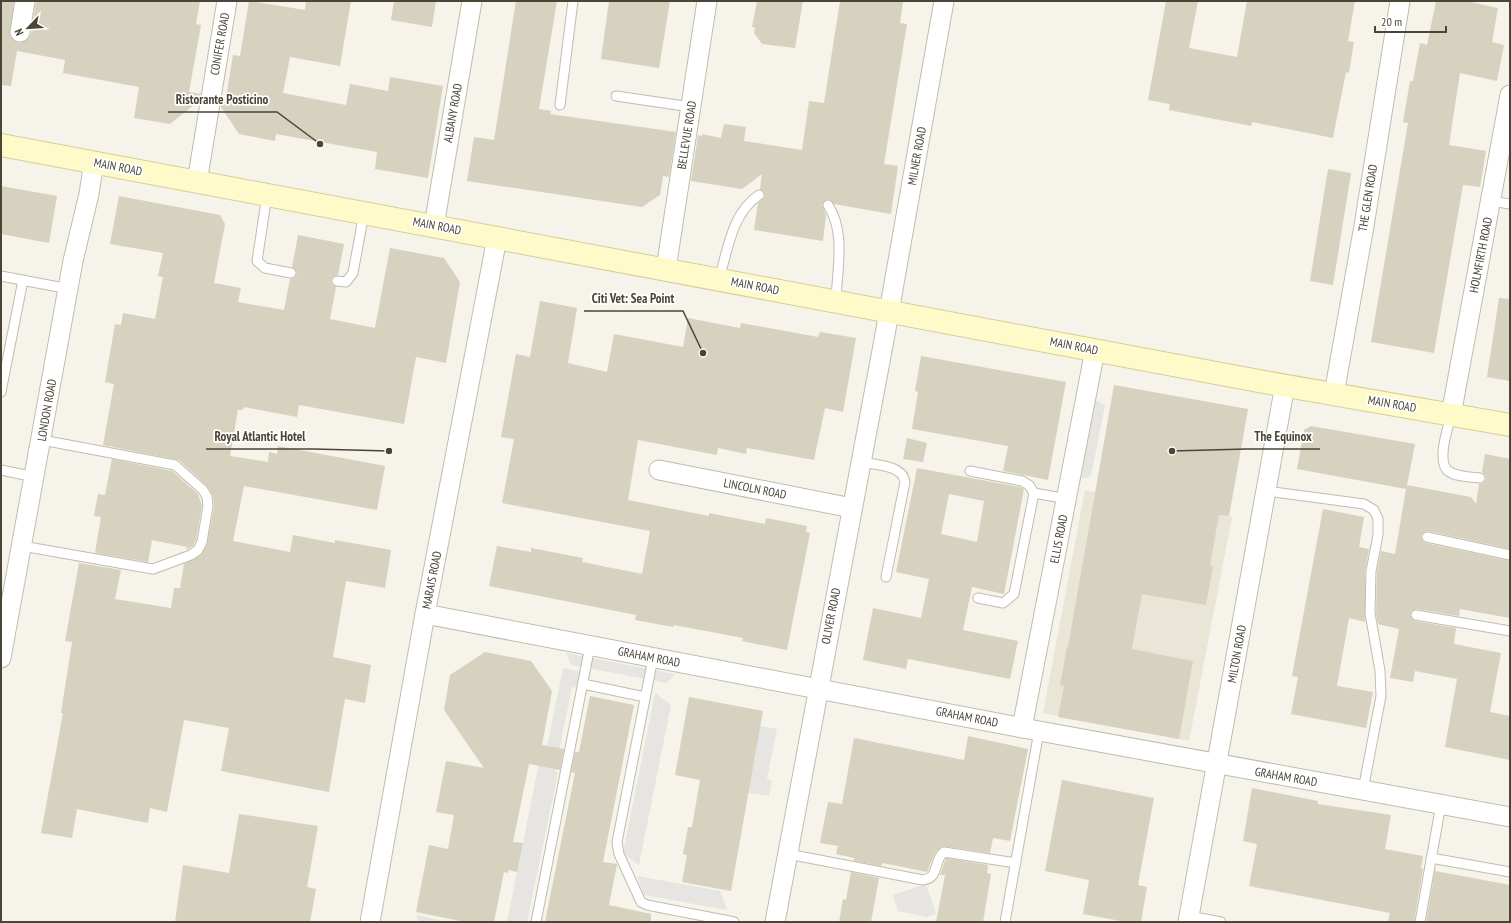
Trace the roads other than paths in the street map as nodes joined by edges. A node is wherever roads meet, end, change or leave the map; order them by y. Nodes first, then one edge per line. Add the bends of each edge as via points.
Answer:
1 (26, 1) edge
2 (227, 1) edge
3 (472, 1) edge
4 (573, 1) edge
5 (708, 1) edge
6 (944, 1) edge
7 (1400, 1) edge
8 (20, 32) dead end
9 (1510, 95) edge
10 (616, 96) dead end
11 (560, 105) dead end
12 (691, 107) junction
13 (1, 145) edge
14 (94, 162) junction
15 (197, 182) junction
16 (267, 195) junction
17 (760, 195) dead end
18 (1491, 201) junction
19 (1510, 204) edge
20 (828, 205) dead end
21 (364, 213) junction
22 (434, 226) junction
23 (497, 238) junction
24 (666, 269) junction
25 (291, 273) dead end
26 (1, 276) edge
27 (719, 279) junction
28 (23, 280) junction
29 (337, 281) dead end
30 (69, 289) junction
31 (836, 301) junction
32 (889, 311) junction
33 (1096, 350) junction
34 (1285, 385) junction
35 (1, 392) edge
36 (1334, 394) junction
37 (1451, 415) junction
38 (1510, 425) edge
39 (42, 440) junction
40 (861, 462) junction
41 (1, 470) edge
42 (659, 470) dead end
43 (970, 471) dead end
44 (35, 477) junction
45 (1480, 478) dead end
46 (1266, 491) junction
47 (1034, 493) junction
48 (1067, 499) junction
49 (852, 508) junction
50 (1427, 537) dead end
51 (22, 546) junction
52 (1510, 555) edge
53 (886, 577) dead end
54 (978, 598) dead end
55 (425, 614) junction
56 (1416, 615) dead end
57 (1510, 631) edge
58 (590, 646) junction
59 (1, 658) edge
60 (653, 658) junction
61 (583, 684) junction
62 (818, 690) junction
63 (645, 697) junction
64 (1031, 729) junction
65 (1217, 764) junction
66 (1363, 790) junction
67 (1441, 804) junction
68 (1510, 817) edge
69 (788, 854) junction
70 (1431, 858) junction
71 (1016, 863) junction
72 (1510, 872) edge
73 (1189, 919) edge
74 (723, 921) edge
75 (370, 922) edge
76 (536, 922) edge
77 (734, 922) edge
78 (775, 922) edge
79 (1006, 922) edge
80 (1221, 922) edge
81 (1420, 922) edge

1 - 8 street
2 - 15 street, CONIFER ROAD
3 - 22 street, ALBANY ROAD
4 - 11 lane
5 - 12 street, BELLEVUE ROAD
6 - 32 street, MILNER ROAD
7 - 36 street, THE GLEN ROAD
9 - 18 street, HOLMFIRTH ROAD
10 - 12 lane
12 - 24 street, BELLEVUE ROAD
13 - 14 main road, MAIN ROAD
14 - 15 main road, MAIN ROAD
14 - 30 street, LONDON ROAD
15 - 16 main road, MAIN ROAD
16 - 21 main road, MAIN ROAD
16 - 25 lane via 257,261 265,268
17 - 27 lane via 744,208 735,225
18 - 19 lane
18 - 37 street, HOLMFIRTH ROAD
20 - 31 lane via 835,218 838,232
21 - 22 main road, MAIN ROAD
21 - 29 lane via 353,273 346,282
22 - 23 main road, MAIN ROAD
23 - 24 main road, MAIN ROAD
23 - 55 street, MARAIS ROAD
24 - 27 main road, MAIN ROAD
26 - 28 lane
27 - 31 main road, MAIN ROAD
28 - 30 lane
28 - 35 lane
30 - 39 street, LONDON ROAD
31 - 32 main road, MAIN ROAD
32 - 33 main road, MAIN ROAD
32 - 40 street, OLIVER ROAD
33 - 34 main road, MAIN ROAD
33 - 48 street, ELLIS ROAD
34 - 36 main road, MAIN ROAD
34 - 46 street, MILTON ROAD
36 - 37 main road, MAIN ROAD
37 - 38 main road, MAIN ROAD
37 - 45 lane via 1442,452 1444,465 1457,474
39 - 44 street, LONDON ROAD
39 - 51 lane via 175,465 203,490 207,497 202,542 198,550 191,555 153,569
40 - 49 street, OLIVER ROAD
40 - 53 lane via 897,470 904,477
41 - 44 lane
42 - 49 street, LINCOLN ROAD
43 - 47 lane via 1026,482
44 - 51 street, LONDON ROAD
46 - 65 street, MILTON ROAD
46 - 66 lane via 1364,504 1374,510 1378,520 1370,613 1380,671 1381,696
47 - 48 lane
47 - 54 lane via 1014,594 1003,603
48 - 64 street, ELLIS ROAD
49 - 62 street, OLIVER ROAD
50 - 52 lane
51 - 59 street, LONDON ROAD
55 - 58 street, GRAHAM ROAD
55 - 75 street, MARAIS ROAD
56 - 57 lane
58 - 60 street, GRAHAM ROAD
58 - 61 lane
60 - 62 street, GRAHAM ROAD
60 - 63 lane
61 - 63 lane
61 - 76 lane
62 - 64 street, GRAHAM ROAD
62 - 69 street, OLIVER ROAD
63 - 74 lane via 618,842 619,854 641,902
64 - 65 street, GRAHAM ROAD
64 - 71 lane
65 - 66 street, GRAHAM ROAD
65 - 73 street, MILTON ROAD
66 - 67 street, GRAHAM ROAD
67 - 68 street, GRAHAM ROAD
67 - 70 lane
69 - 71 lane via 923,880 933,876 940,855 944,852
69 - 78 street, OLIVER ROAD
70 - 72 lane
70 - 81 lane
71 - 79 lane
73 - 80 lane
74 - 77 lane

